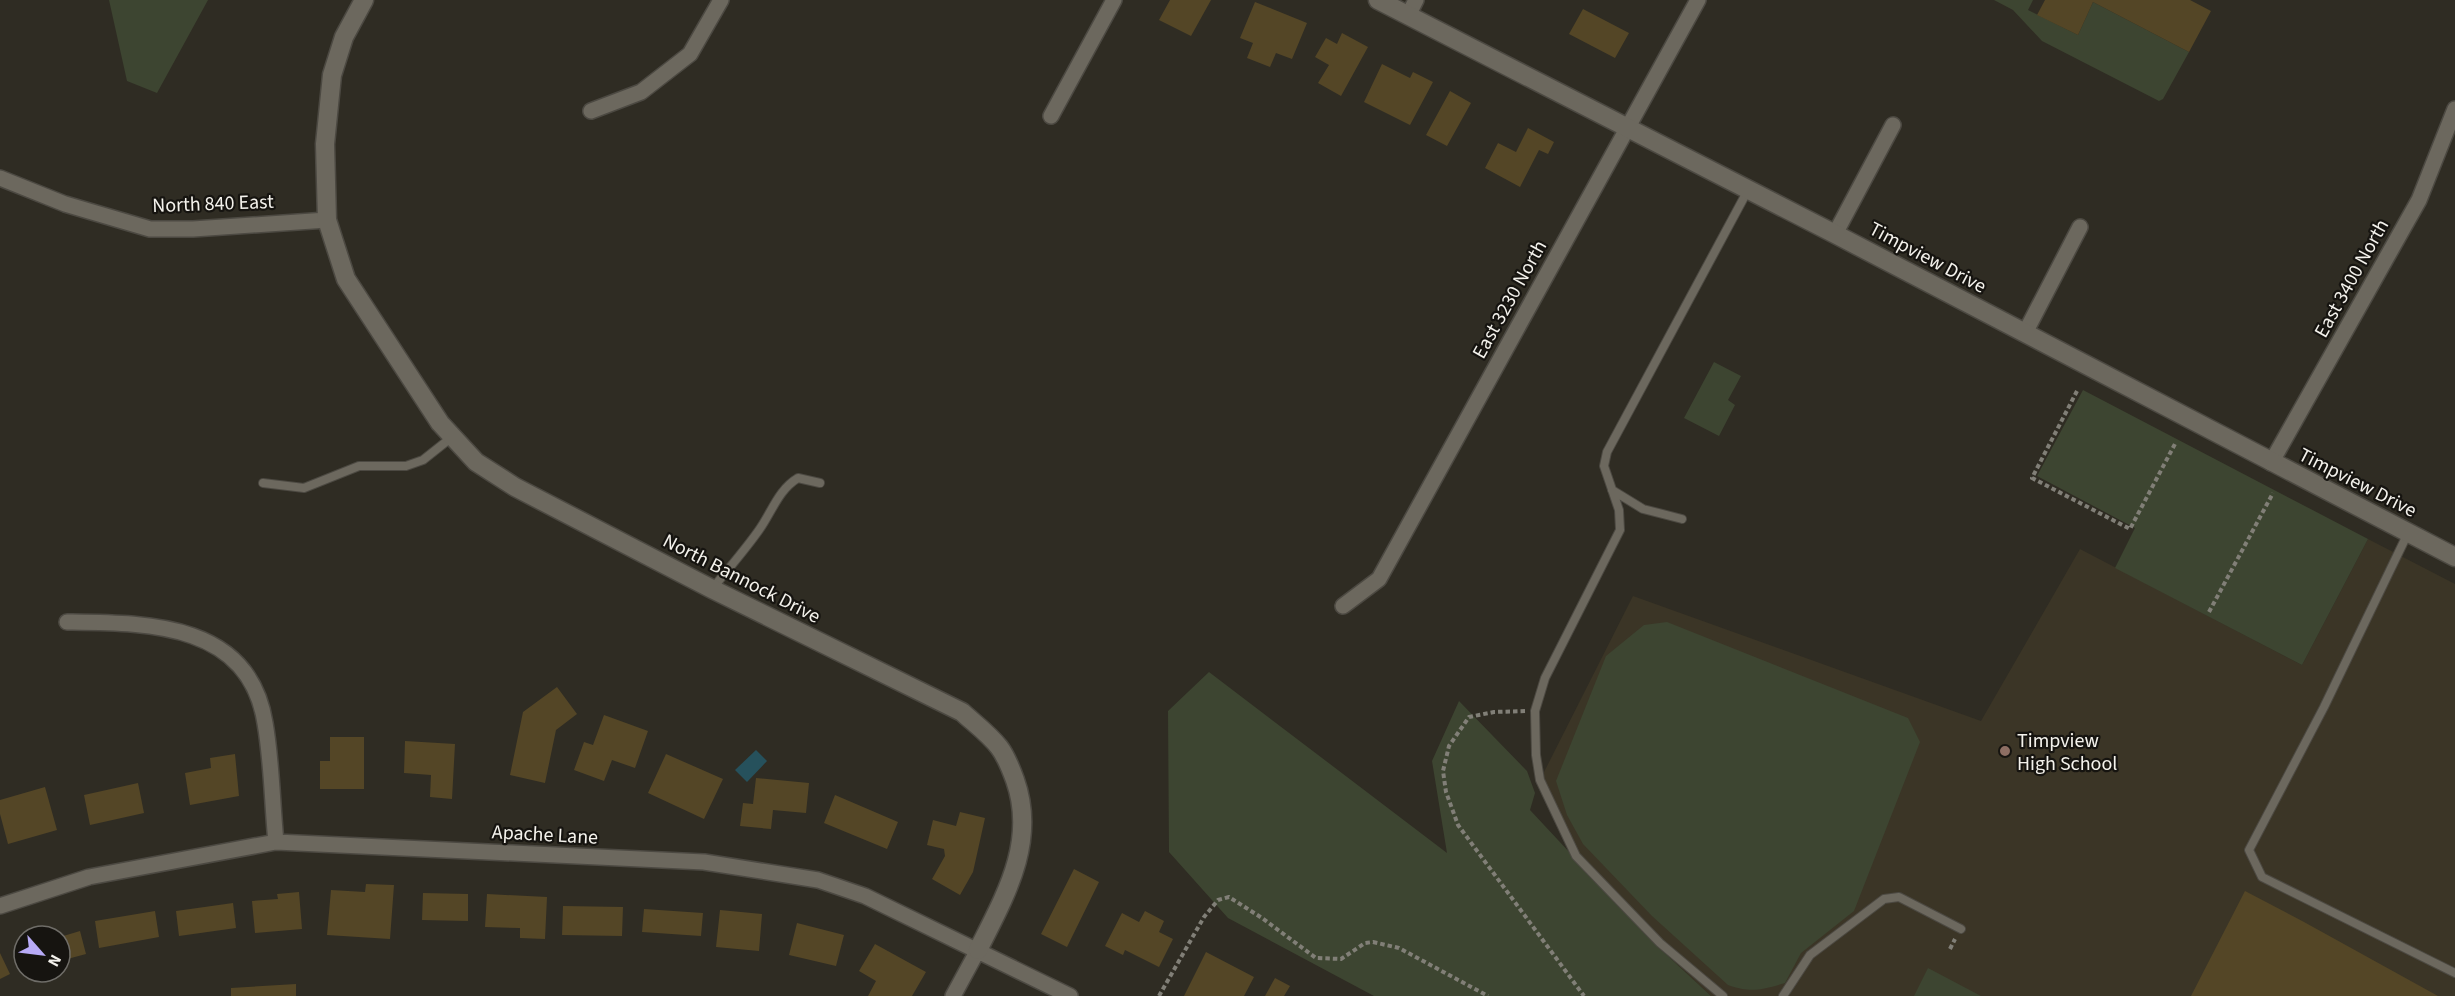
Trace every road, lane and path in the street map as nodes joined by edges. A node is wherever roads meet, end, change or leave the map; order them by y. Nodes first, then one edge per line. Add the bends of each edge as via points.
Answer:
1 (364, 0) edge
2 (721, 0) edge
3 (1114, 0) edge
4 (1378, 0) edge
5 (1698, 0) edge
6 (1412, 8) edge
7 (2455, 109) edge
8 (591, 111) dead end
9 (1052, 116) dead end
10 (1893, 124) dead end
11 (1627, 128) junction
12 (0, 178) edge
13 (1748, 190) junction
14 (327, 220) junction
15 (2080, 227) dead end
16 (1835, 234) junction
17 (2025, 333) junction
18 (2078, 391) dead end
19 (452, 437) junction
20 (2176, 442) dead end
21 (2271, 463) junction
22 (263, 483) dead end
23 (820, 483) dead end
24 (1612, 490) junction
25 (2274, 493) dead end
26 (1682, 519) dead end
27 (2408, 534) junction
28 (2455, 557) edge
29 (712, 589) junction
30 (1343, 606) dead end
31 (2210, 612) dead end
32 (66, 622) dead end
33 (1535, 711) junction
34 (276, 842) junction
35 (0, 906) edge
36 (1961, 929) dead end
37 (978, 950) junction
38 (2455, 973) edge
39 (953, 996) edge
40 (1070, 996) edge
41 (1159, 996) edge
42 (1488, 996) edge
43 (1584, 996) edge
44 (1723, 996) edge
45 (1783, 996) edge

1 - 14 street, North Bannock Drive via 344,37 332,75 324,144
2 - 8 street via 690,54 641,92
3 - 9 street
4 - 6 street, Timpview Drive
5 - 11 street, East 3230 North
6 - 11 street, Timpview Drive
7 - 21 street, East 3400 North via 2419,200
10 - 16 street
11 - 13 street, Timpview Drive
11 - 30 street, East 3230 North via 1379,579
12 - 14 street, North 840 East via 65,204 150,229
13 - 16 street, Timpview Drive
13 - 24 lane via 1607,452 1604,466
14 - 19 street, North Bannock Drive via 346,279
15 - 17 street
16 - 17 street, Timpview Drive
17 - 21 street, Timpview Drive
18 - 20 path via 2032,478 2130,529
19 - 22 lane via 423,460 406,466 359,466 304,488
19 - 29 street, North Bannock Drive via 476,462 515,487
21 - 27 street, Timpview Drive
23 - 29 lane via 798,478 789,484
24 - 26 lane via 1643,509
24 - 33 lane via 1620,530 1545,678
25 - 31 path
27 - 28 street, Timpview Drive
27 - 38 lane via 2249,850 2262,877
29 - 37 street, North Bannock Drive via 962,712 999,747 1020,793 1023,833 1009,887
32 - 34 street via 121,623 184,633 230,656 256,691 265,722
33 - 43 path via 1469,717 1449,746 1443,771 1446,792 1458,825 1476,852
33 - 44 lane via 1540,780 1576,856 1659,943
34 - 35 street, Apache Lane via 89,878
34 - 37 street, Apache Lane via 704,862 765,871 818,880 865,896
36 - 45 lane via 1899,897 1884,899 1810,955
37 - 39 street, North Bannock Drive
37 - 40 street, Apache Lane
41 - 42 path via 1204,918 1218,900 1229,897 1316,958 1341,959 1372,942 1399,948

